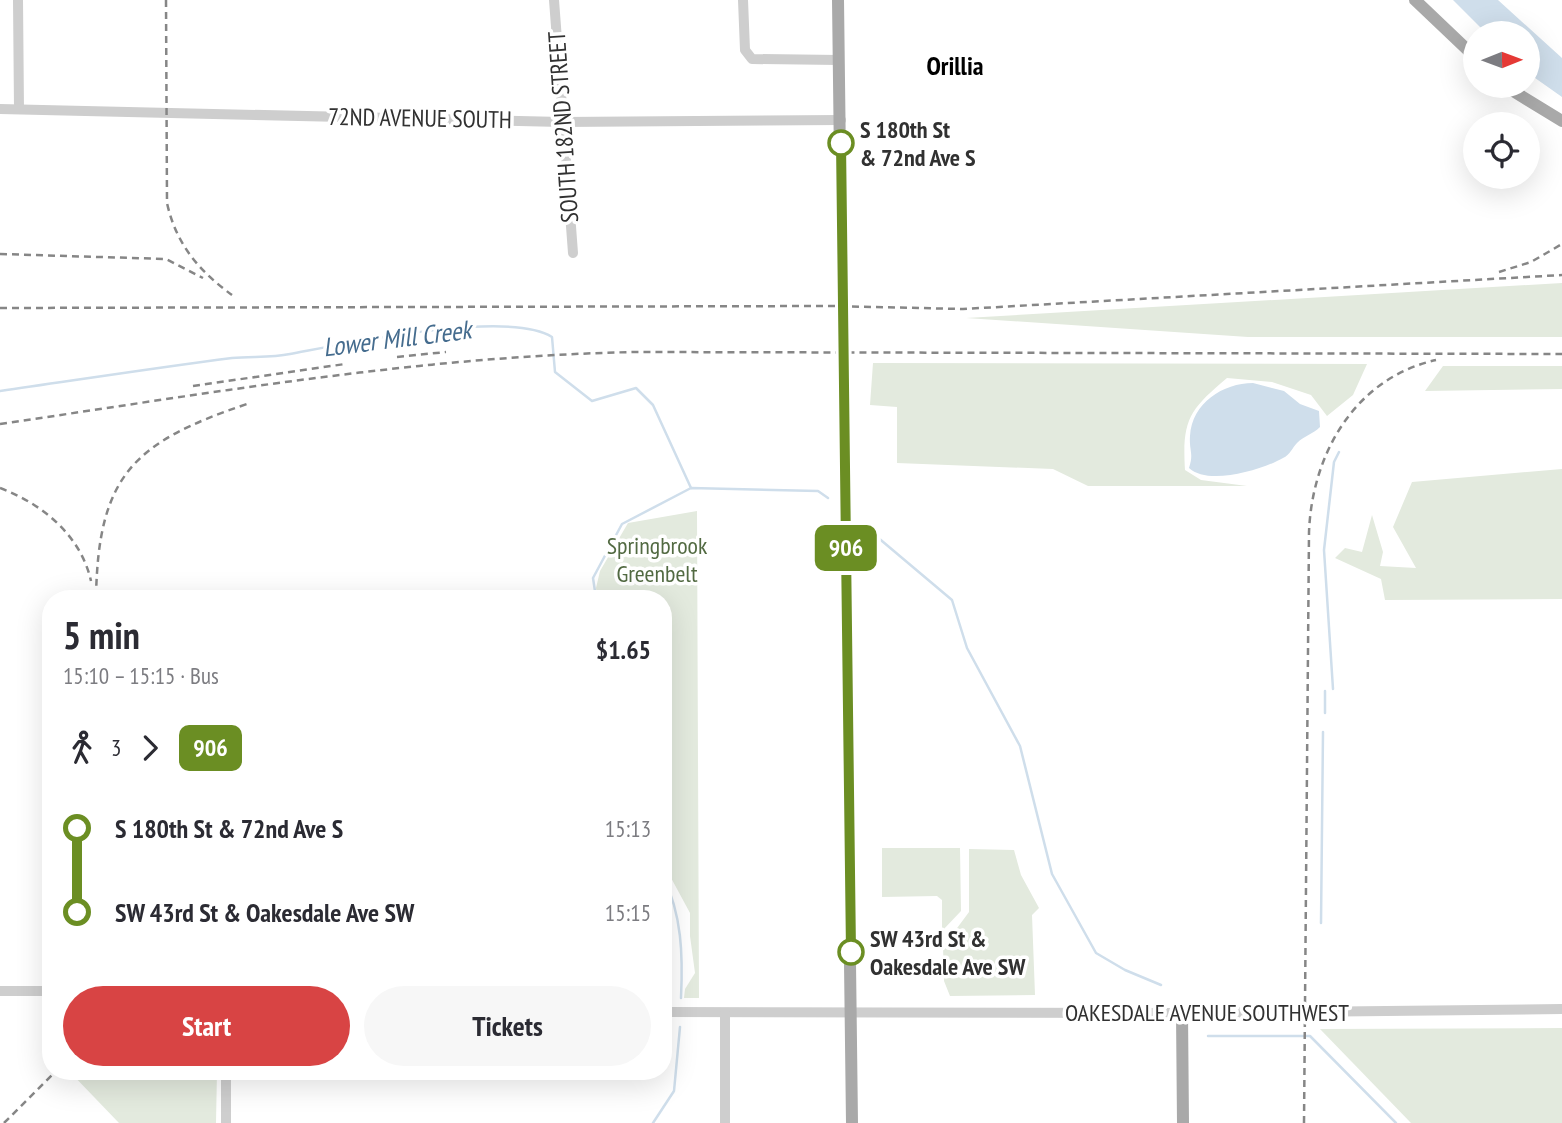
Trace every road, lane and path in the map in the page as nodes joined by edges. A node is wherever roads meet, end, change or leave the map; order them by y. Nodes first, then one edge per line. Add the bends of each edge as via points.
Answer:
1 (18, 0) edge
2 (554, 0) edge
3 (743, 0) edge
4 (1415, 0) edge
5 (837, 3) edge
6 (1463, 46) edge
7 (839, 60) junction
8 (1525, 98) edge
9 (0, 109) edge
10 (19, 109) junction
11 (841, 120) junction
12 (1562, 121) edge
13 (562, 122) junction
14 (573, 253) dead end
15 (0, 991) edge
16 (42, 991) edge
17 (1562, 1009) edge
18 (852, 1011) junction
19 (672, 1012) edge
20 (725, 1013) junction
21 (1182, 1013) junction
22 (226, 1080) edge
23 (226, 1123) edge
24 (725, 1123) edge
25 (852, 1123) edge
26 (1183, 1123) edge

1 - 10 street
2 - 13 street, SOUTH 182ND STREET
3 - 7 street via 743,40 749,56 759,61
4 - 6 main road
5 - 7 main road
7 - 11 main road
8 - 12 main road
9 - 10 street, 72ND AVENUE SOUTH
10 - 13 street, 72ND AVENUE SOUTH
11 - 13 street, 72ND AVENUE SOUTH
11 - 18 main road
13 - 14 street, SOUTH 182ND STREET
15 - 16 street
17 - 21 street, OAKESDALE AVENUE SOUTHWEST
18 - 20 street, OAKESDALE AVENUE SOUTHWEST
18 - 21 street, OAKESDALE AVENUE SOUTHWEST
18 - 25 main road
19 - 20 street, OAKESDALE AVENUE SOUTHWEST
20 - 24 street
21 - 26 main road
22 - 23 street

